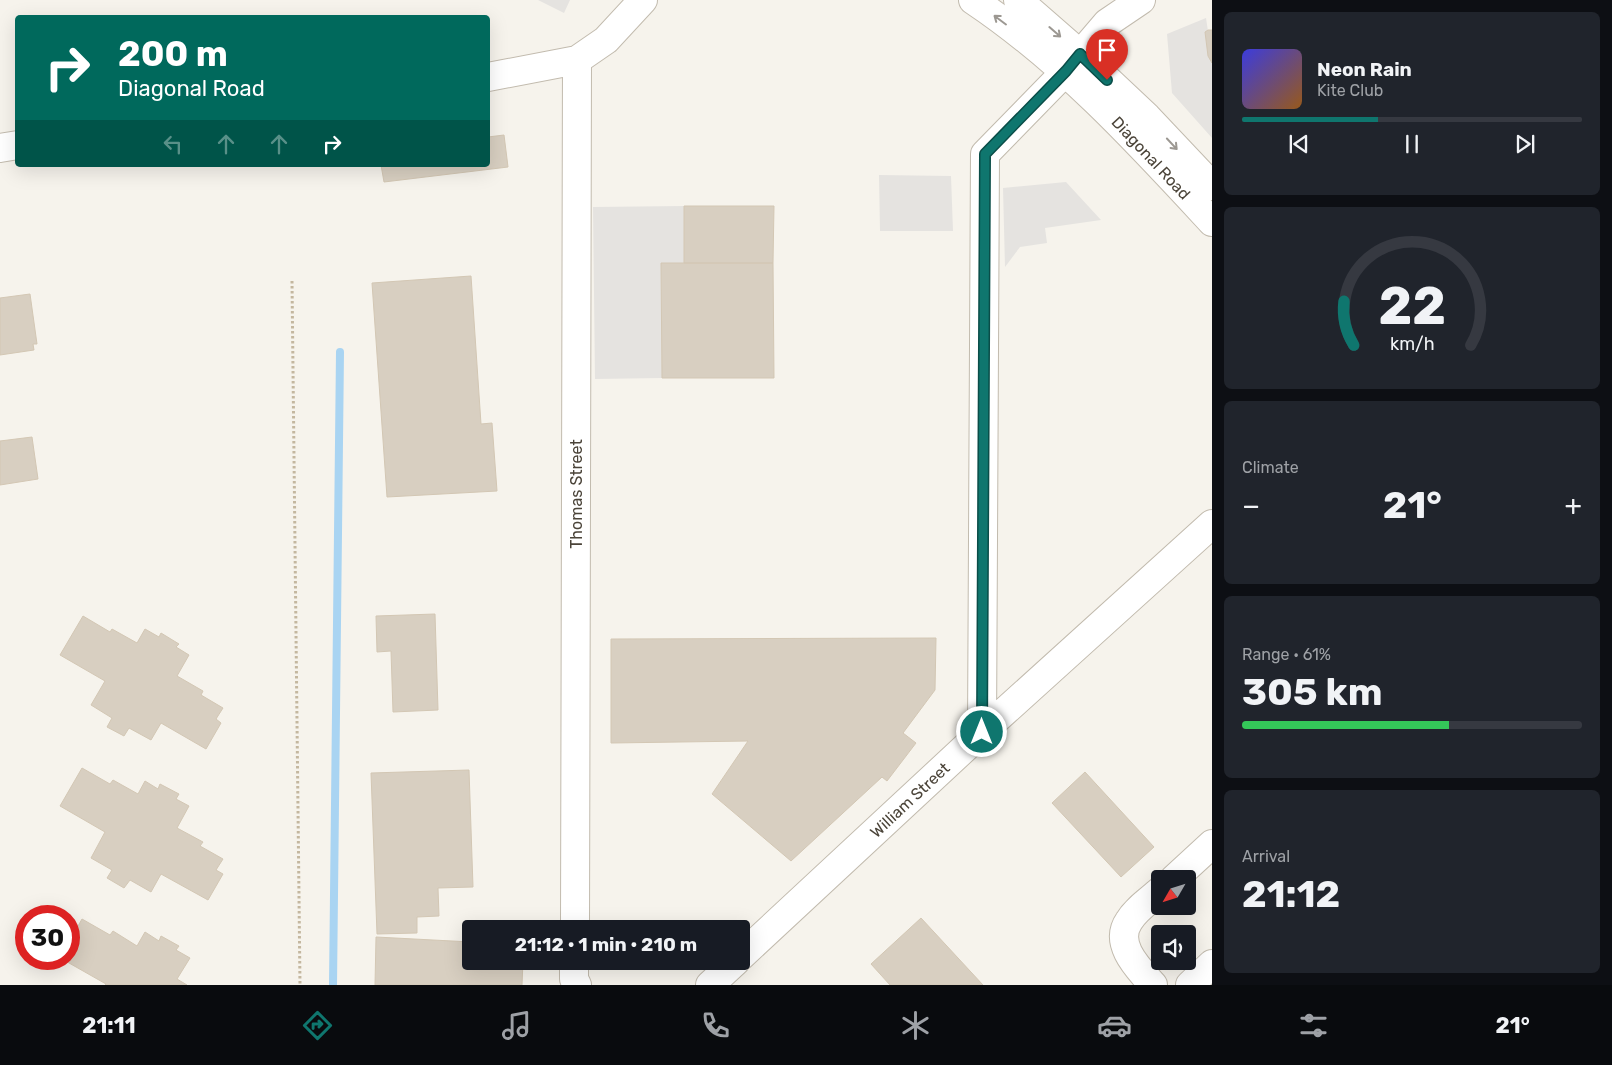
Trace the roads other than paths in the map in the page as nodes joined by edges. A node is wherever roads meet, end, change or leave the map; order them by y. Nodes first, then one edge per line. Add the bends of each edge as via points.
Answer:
1 (643, 0) edge
2 (973, 0) edge
3 (1018, 0) edge
4 (1141, 0) edge
5 (577, 60) junction
6 (1073, 63) junction
7 (490, 77) edge
8 (15, 146) edge
9 (0, 148) edge
10 (1212, 186) edge
11 (1212, 222) edge
12 (1212, 524) edge
13 (982, 732) junction
14 (1212, 844) edge
15 (1184, 870) edge
16 (1151, 900) edge
17 (574, 920) edge
18 (750, 948) edge
19 (1212, 964) edge
20 (574, 970) edge
21 (726, 970) edge
22 (578, 985) edge
23 (710, 985) edge
24 (1153, 985) edge
25 (1190, 985) edge

1 - 5 street via 606,40
6 -> 2 street, Diagonal Road via 1028,40
3 -> 6 street, Diagonal Road
4 - 6 street via 1106,23
5 - 7 street
5 - 17 street, Thomas Street
6 -> 10 street, Diagonal Road via 1147,117
6 - 11 street, Diagonal Road via 1115,118
6 - 13 street via 985,154
8 - 9 street
12 - 13 street, William Street
13 - 18 street, William Street
14 - 15 street
16 - 24 street via 1129,921 1125,932 1127,950 1133,962
19 - 25 street
20 - 22 street
21 - 23 street

